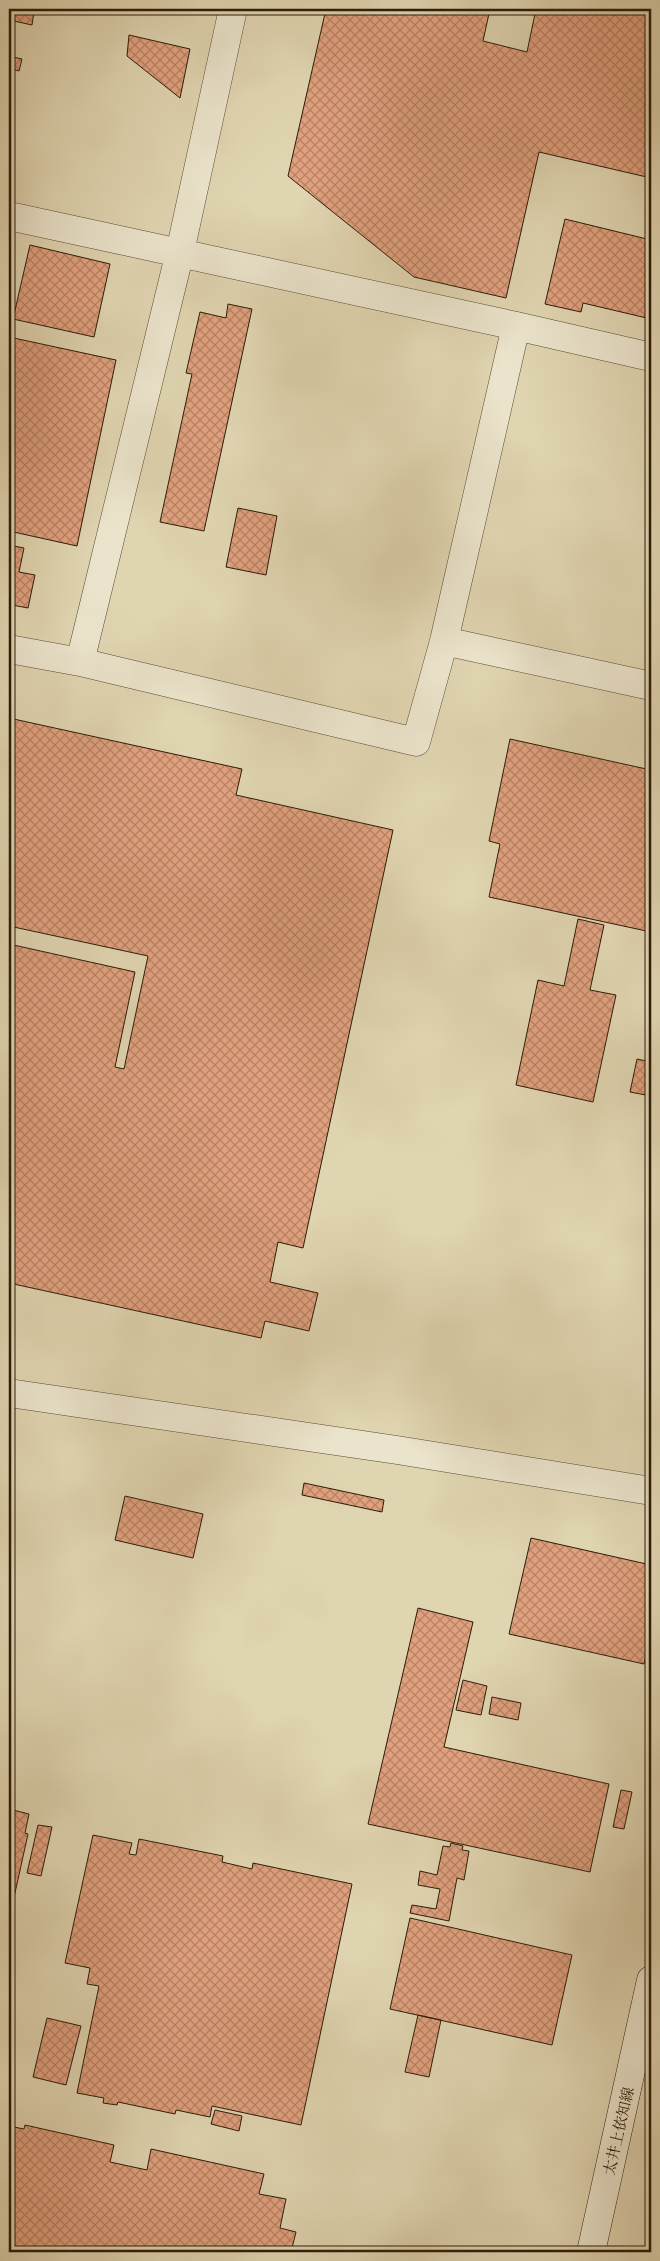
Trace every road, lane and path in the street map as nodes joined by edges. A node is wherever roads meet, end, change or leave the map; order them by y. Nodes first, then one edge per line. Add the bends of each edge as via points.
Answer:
1 (233, 9) edge
2 (9, 216) edge
3 (180, 252) junction
4 (516, 326) junction
5 (651, 357) edge
6 (444, 641) junction
7 (9, 649) edge
8 (80, 662) junction
9 (651, 686) edge
10 (9, 1393) edge
11 (651, 1491) edge
12 (651, 1980) edge
13 (591, 2252) edge

1 - 3 street
2 - 3 street
3 - 4 street
3 - 8 street
4 - 5 street
4 - 6 street
6 - 8 street via 416,742
6 - 9 street
7 - 8 street
10 - 11 street
12 - 13 street, 太井上依知線

